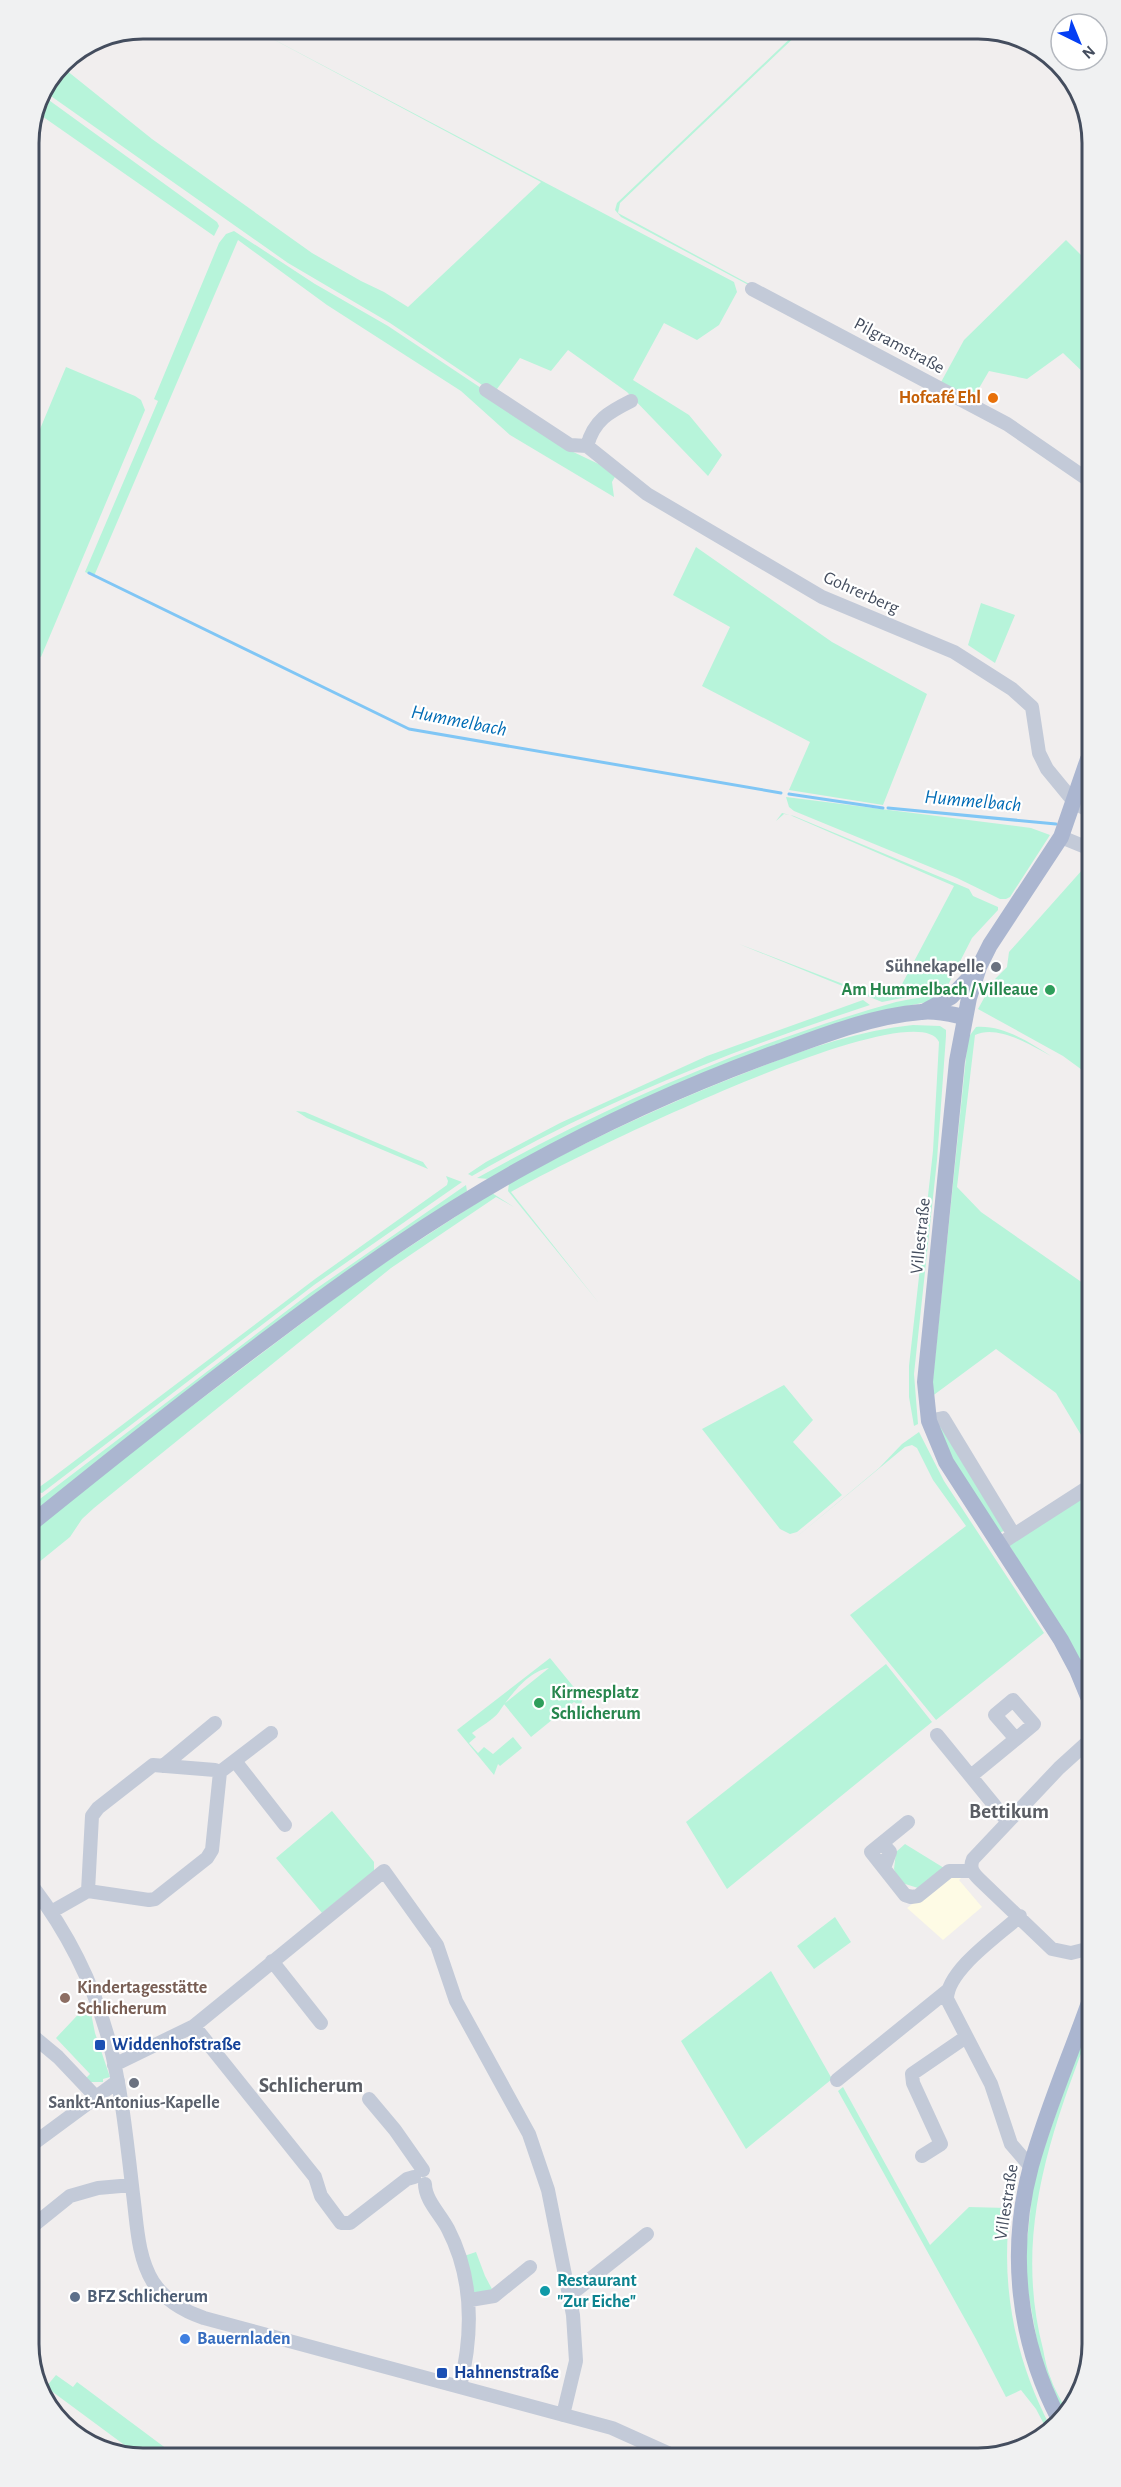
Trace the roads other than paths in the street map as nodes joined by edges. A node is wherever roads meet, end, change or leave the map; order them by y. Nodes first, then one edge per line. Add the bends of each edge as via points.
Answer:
1 (752, 289) dead end
2 (486, 390) dead end
3 (631, 401) dead end
4 (587, 446) junction
5 (1082, 475) edge
6 (1082, 807) edge
7 (1061, 837) junction
8 (1082, 846) edge
9 (979, 967) junction
10 (923, 1011) junction
11 (964, 1017) junction
12 (929, 1421) junction
13 (1082, 1491) edge
14 (39, 1517) edge
15 (1014, 1535) junction
16 (999, 1544) junction
17 (1082, 1682) edge
18 (215, 1723) dead end
19 (272, 1733) dead end
20 (937, 1735) dead end
21 (1016, 1740) dead end
22 (1082, 1748) edge
23 (235, 1761) junction
24 (163, 1766) junction
25 (220, 1772) junction
26 (970, 1776) junction
27 (908, 1822) dead end
28 (1008, 1822) junction
29 (285, 1825) dead end
30 (972, 1871) junction
31 (88, 1891) junction
32 (39, 1895) edge
33 (51, 1912) junction
34 (1020, 1916) junction
35 (1082, 1950) edge
36 (272, 1961) junction
37 (947, 1991) junction
38 (1082, 2022) edge
39 (321, 2023) dead end
40 (194, 2025) junction
41 (966, 2037) junction
42 (39, 2041) edge
43 (114, 2066) junction
44 (837, 2080) dead end
45 (118, 2081) junction
46 (95, 2096) junction
47 (369, 2099) dead end
48 (39, 2139) edge
49 (922, 2156) dead end
50 (1031, 2167) junction
51 (421, 2177) junction
52 (132, 2185) junction
53 (39, 2221) edge
54 (647, 2234) dead end
55 (530, 2267) dead end
56 (570, 2295) junction
57 (470, 2300) junction
58 (460, 2387) junction
59 (1056, 2412) edge
60 (563, 2415) junction
61 (656, 2448) edge

1 - 5 street, Pilgramstraße via 1007,424
2 - 4 street, Gohrerberg via 570,445
3 - 4 street via 602,417
4 - 6 street, Gohrerberg via 647,494 822,597 954,652 1012,689 1032,707 1038,753 1043,762 1055,781
6 - 7 main road, Villestraße
7 - 8 street
7 - 9 main road, Villestraße
9 - 10 main road via 951,997
9 - 11 main road, Villestraße
10 - 11 main road
10 - 14 main road via 837,1032 728,1071 619,1118 522,1168 430,1224 322,1298
11 - 12 main road, Villestraße via 927,1362 925,1392
12 - 15 street via 943,1418
12 - 16 main road, Villestraße via 946,1462
13 - 15 street
15 - 16 street
16 - 17 main road, Villestraße via 1061,1640
18 - 24 street
19 - 23 street
20 - 26 street
21 - 26 street
22 - 28 street
23 - 25 street
23 - 29 street
24 - 25 street
24 - 31 street via 148,1768 94,1813
25 - 31 street via 209,1856 153,1900
26 - 28 street
27 - 30 street via 871,1852 905,1894 913,1897 952,1870
28 - 30 street via 973,1859
30 - 34 street
31 - 33 street
32 - 33 street
33 - 43 street via 90,1986
34 - 35 street via 1055,1951
34 - 37 street via 962,1968
36 - 39 street
36 - 40 street
36 - 56 street via 384,1871 437,1945 456,2001 530,2134 548,2190
37 - 41 street via 948,2004
37 - 44 street
38 - 50 main road, Villestraße
40 - 43 street
40 - 51 street via 315,2177 321,2196 341,2223 350,2223 407,2179
41 - 49 street via 912,2074 941,2144
41 - 50 street via 991,2084 1011,2144
42 - 46 street
43 - 45 street
45 - 46 street
45 - 52 street
46 - 48 street
47 - 51 street via 395,2130
50 - 59 main road, Villestraße via 1020,2224 1021,2298 1035,2362
51 - 57 street via 426,2194 455,2244
52 - 53 street via 70,2196
52 - 58 street via 146,2267 162,2293 183,2310
54 - 56 street
55 - 57 street via 494,2296
56 - 60 street via 576,2361
57 - 58 street
58 - 60 street
60 - 61 street via 612,2428

